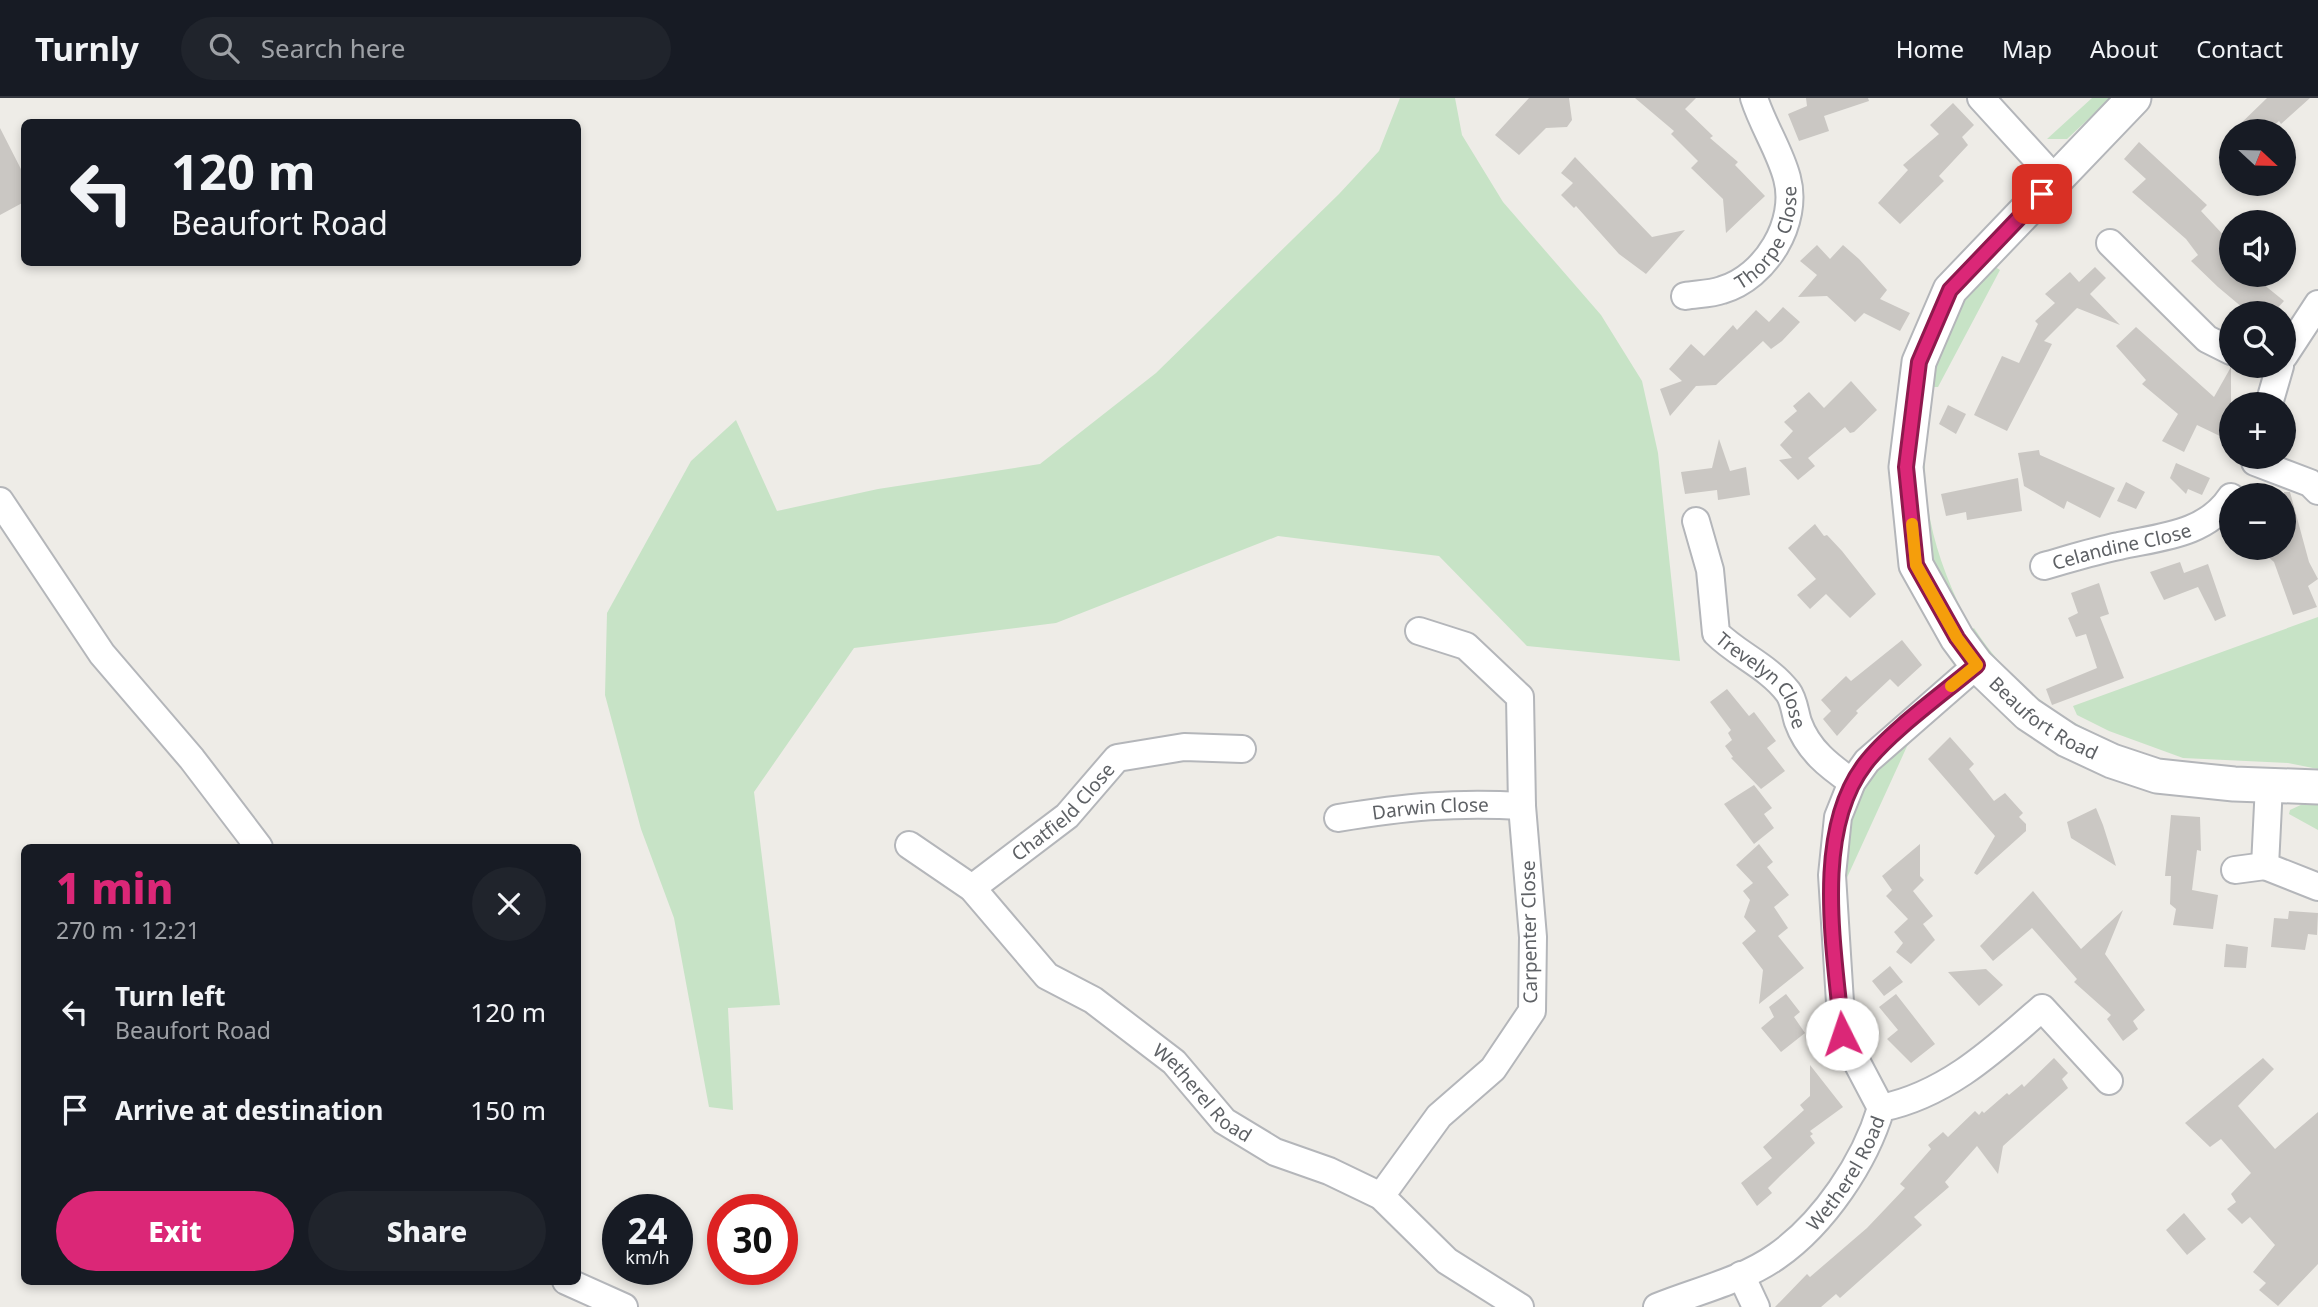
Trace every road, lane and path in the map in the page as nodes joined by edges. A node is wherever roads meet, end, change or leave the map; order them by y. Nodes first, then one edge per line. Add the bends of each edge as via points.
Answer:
1 (1754, 98) edge
2 (1981, 98) edge
3 (2134, 98) edge
4 (2056, 180) junction
5 (2110, 243) dead end
6 (1685, 296) dead end
7 (2318, 304) edge
8 (2296, 336) edge
9 (2219, 344) edge
10 (2277, 469) edge
11 (2318, 491) edge
12 (0, 501) edge
13 (2219, 511) edge
14 (1696, 521) dead end
15 (2044, 566) dead end
16 (1419, 631) dead end
17 (1977, 665) junction
18 (1242, 749) dead end
19 (1852, 782) junction
20 (2269, 785) junction
21 (2318, 787) edge
22 (1522, 806) junction
23 (1338, 818) dead end
24 (257, 844) edge
25 (909, 845) dead end
26 (2265, 866) junction
27 (2235, 870) dead end
28 (2318, 887) edge
29 (972, 888) junction
30 (2109, 1081) dead end
31 (1881, 1108) junction
32 (1381, 1196) junction
33 (1741, 1275) junction
34 (575, 1285) edge
35 (624, 1307) edge
36 (1520, 1307) edge
37 (1657, 1307) edge
38 (1755, 1307) edge

1 - 6 street, Thorpe Close via 1788,180 1790,214 1775,246 1754,273 1724,290
2 - 4 street
3 - 4 street, Beaufort Road
4 - 17 street, Beaufort Road via 1950,290 1919,362 1906,467 1916,565
5 - 9 street
7 - 8 street
10 - 11 street, Celandine Close
12 - 24 street via 102,654
13 - 15 street, Celandine Close via 2182,534
14 - 19 street, Trevelyn Close via 1710,570 1716,634 1766,669 1790,694 1809,744 1824,763
16 - 22 street, Carpenter Close via 1466,646 1520,697
17 - 19 street via 1867,761
17 - 20 street, Beaufort Road via 2028,715 2112,761 2157,776
18 - 29 street, Chatfield Close via 1184,747 1117,758 1067,816
19 - 31 street via 1838,817 1832,875 1842,1034
20 - 21 street, Beaufort Road
20 - 26 street
22 - 23 street, Darwin Close via 1415,805
22 - 32 street, Carpenter Close via 1533,937 1532,1011 1493,1069 1439,1116
25 - 29 street, Wetherel Road
26 - 27 street
26 - 28 street
29 - 32 street, Wetherel Road via 1048,976 1093,1000 1174,1062 1224,1121 1275,1152
30 - 31 street, Wetherel Road via 2042,1008 1949,1082 1903,1104
31 - 33 street, Wetherel Road via 1872,1138 1852,1175 1810,1226 1777,1256
32 - 36 street, Wetherel Road via 1447,1261
33 - 37 street, Wetherel Road
33 - 38 street
34 - 35 street

